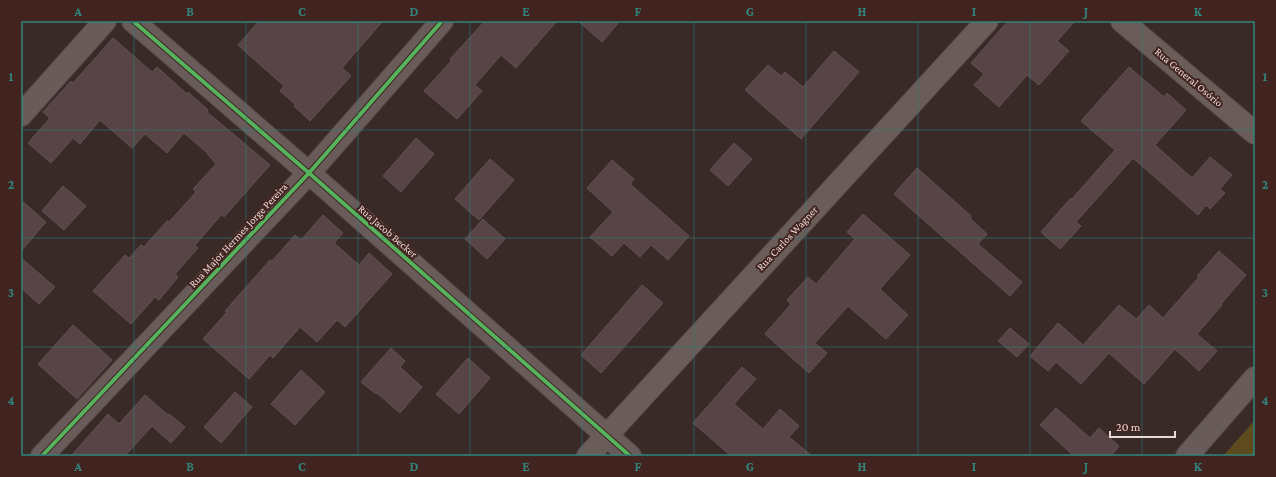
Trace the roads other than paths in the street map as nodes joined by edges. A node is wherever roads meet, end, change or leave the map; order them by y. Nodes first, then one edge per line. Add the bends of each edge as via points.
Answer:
1 (105, 21) edge
2 (133, 21) edge
3 (442, 21) edge
4 (987, 21) edge
5 (1122, 21) edge
6 (21, 115) edge
7 (1255, 133) edge
8 (309, 173) junction
9 (1255, 378) edge
10 (606, 435) junction
11 (42, 456) edge
12 (588, 456) edge
13 (630, 456) edge
14 (1187, 456) edge

1 - 6 street
2 - 8 street, Rua Jacob Becker
3 - 8 street, Rua Major Hermes Jorge Pereira
4 - 10 main road, Rua Carlos Wagner
5 - 7 main road, Rua General Osório
8 - 10 street, Rua Jacob Becker
8 - 11 street, Rua Major Hermes Jorge Pereira
9 - 14 street
10 - 12 main road, Rua Carlos Wagner
10 - 13 street, Rua Jacob Becker

